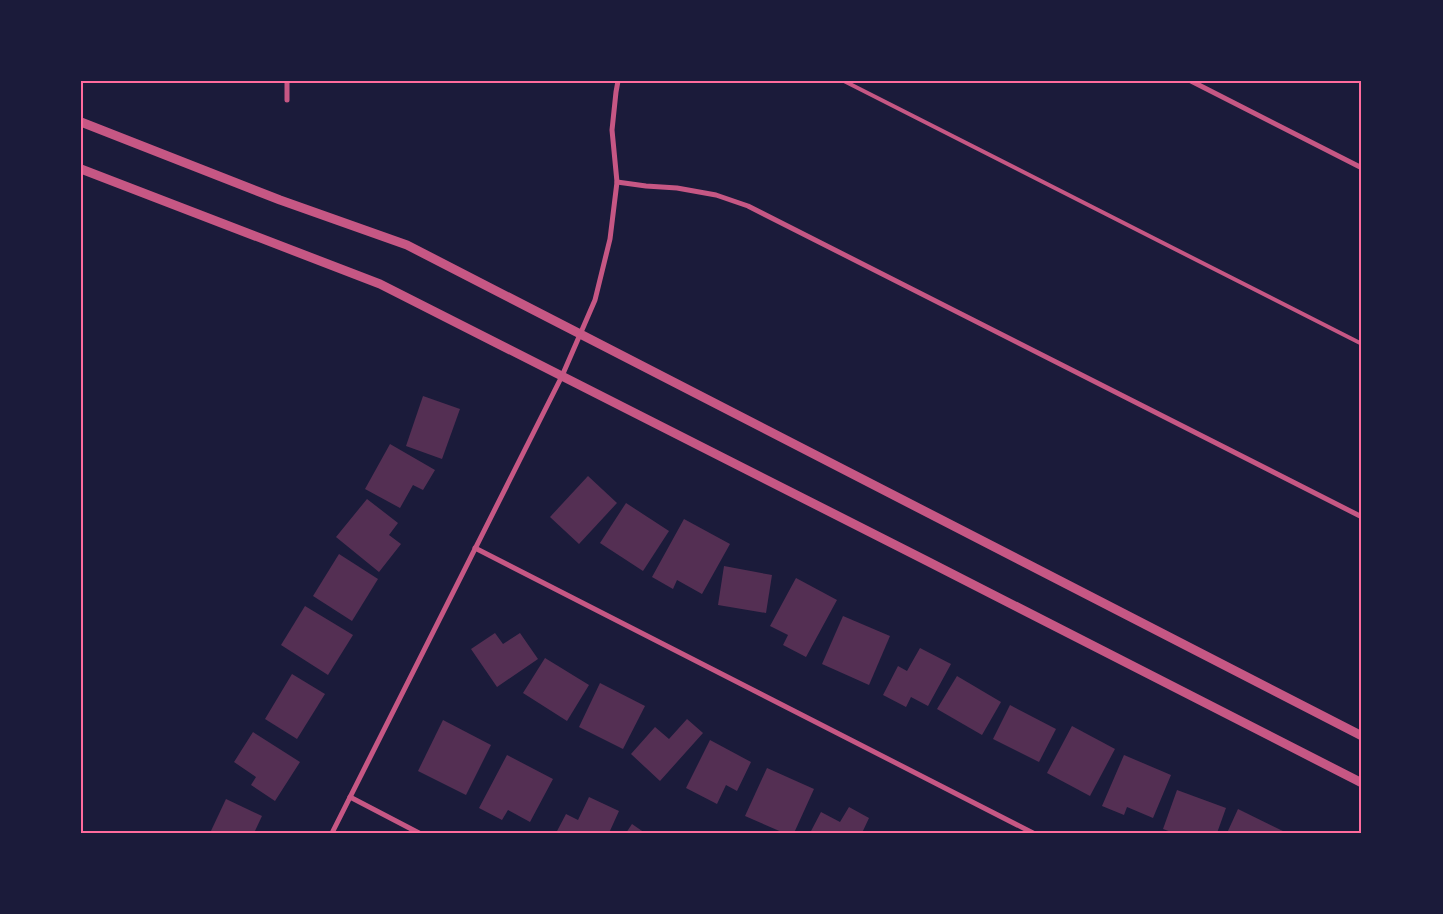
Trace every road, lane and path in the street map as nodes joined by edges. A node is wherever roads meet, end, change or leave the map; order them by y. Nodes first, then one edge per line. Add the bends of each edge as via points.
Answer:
1 (287, 81) edge
2 (618, 81) edge
3 (844, 81) edge
4 (1191, 81) edge
5 (288, 100) dead end
6 (81, 122) edge
7 (1362, 168) edge
8 (81, 169) edge
9 (617, 182) junction
10 (580, 334) junction
11 (1362, 344) edge
12 (562, 376) junction
13 (1362, 517) edge
14 (475, 548) junction
15 (1362, 736) edge
16 (1362, 783) edge
17 (350, 797) junction
18 (332, 833) edge
19 (419, 833) edge
20 (1033, 833) edge

1 - 5 street
2 - 9 street via 612,130
3 - 11 lane
4 - 7 street
6 - 10 street via 280,200 406,245
8 - 12 street via 380,284
9 - 10 street via 610,239 595,300
9 - 13 street via 678,188 716,195 748,206
10 - 12 street
10 - 15 street
12 - 14 street
12 - 16 street
14 - 17 street
14 - 20 street
17 - 18 street
17 - 19 street

